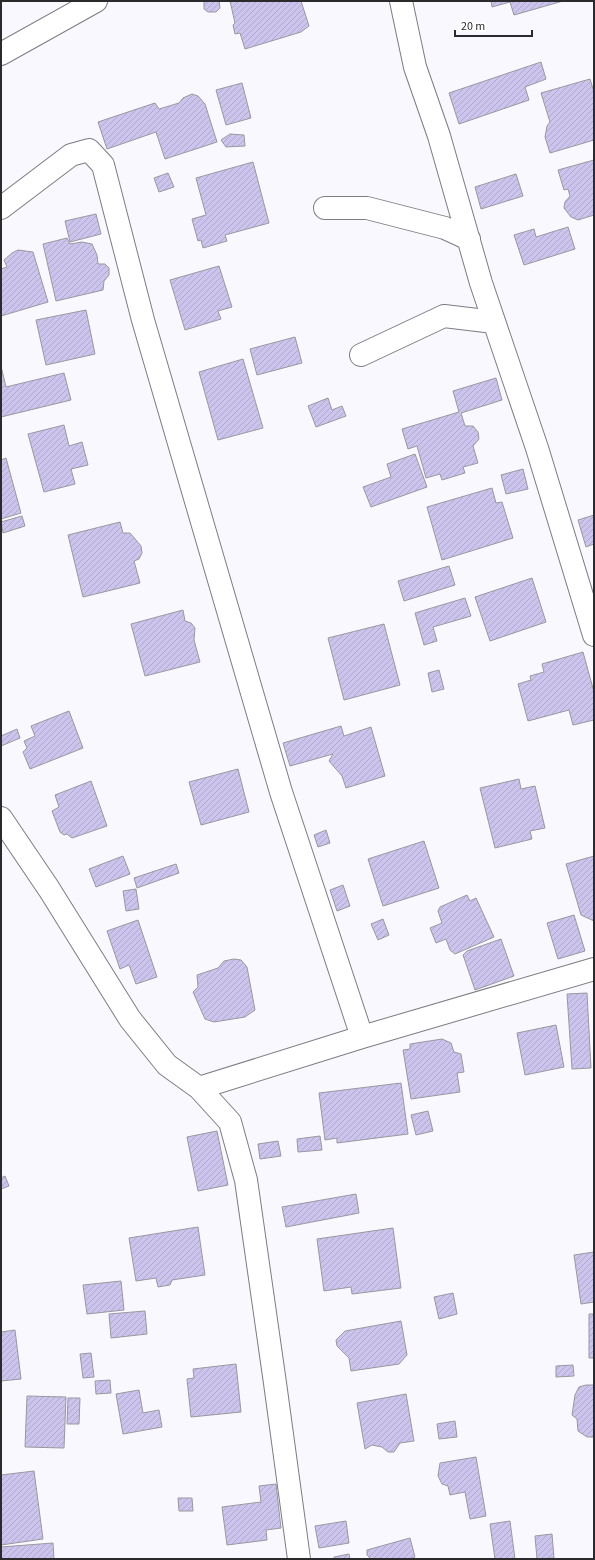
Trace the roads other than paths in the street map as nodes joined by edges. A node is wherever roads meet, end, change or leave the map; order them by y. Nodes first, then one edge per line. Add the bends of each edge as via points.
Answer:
1 (96, 1) edge
2 (401, 1) edge
3 (1, 54) edge
4 (1, 208) edge
5 (325, 208) dead end
6 (469, 239) junction
7 (494, 322) junction
8 (361, 355) dead end
9 (594, 635) edge
10 (1, 818) edge
11 (594, 969) edge
12 (362, 1037) junction
13 (199, 1088) junction
14 (299, 1559) edge

1 - 3 street
2 - 6 street via 416,67
4 - 12 street via 71,155 89,150 103,165 143,320 281,792
5 - 6 street via 367,208 445,228
6 - 7 street
7 - 8 street via 444,316
7 - 9 street via 537,448
10 - 13 street via 49,889 130,1019 168,1065
11 - 12 street
12 - 13 street
13 - 14 street via 230,1122 246,1180

